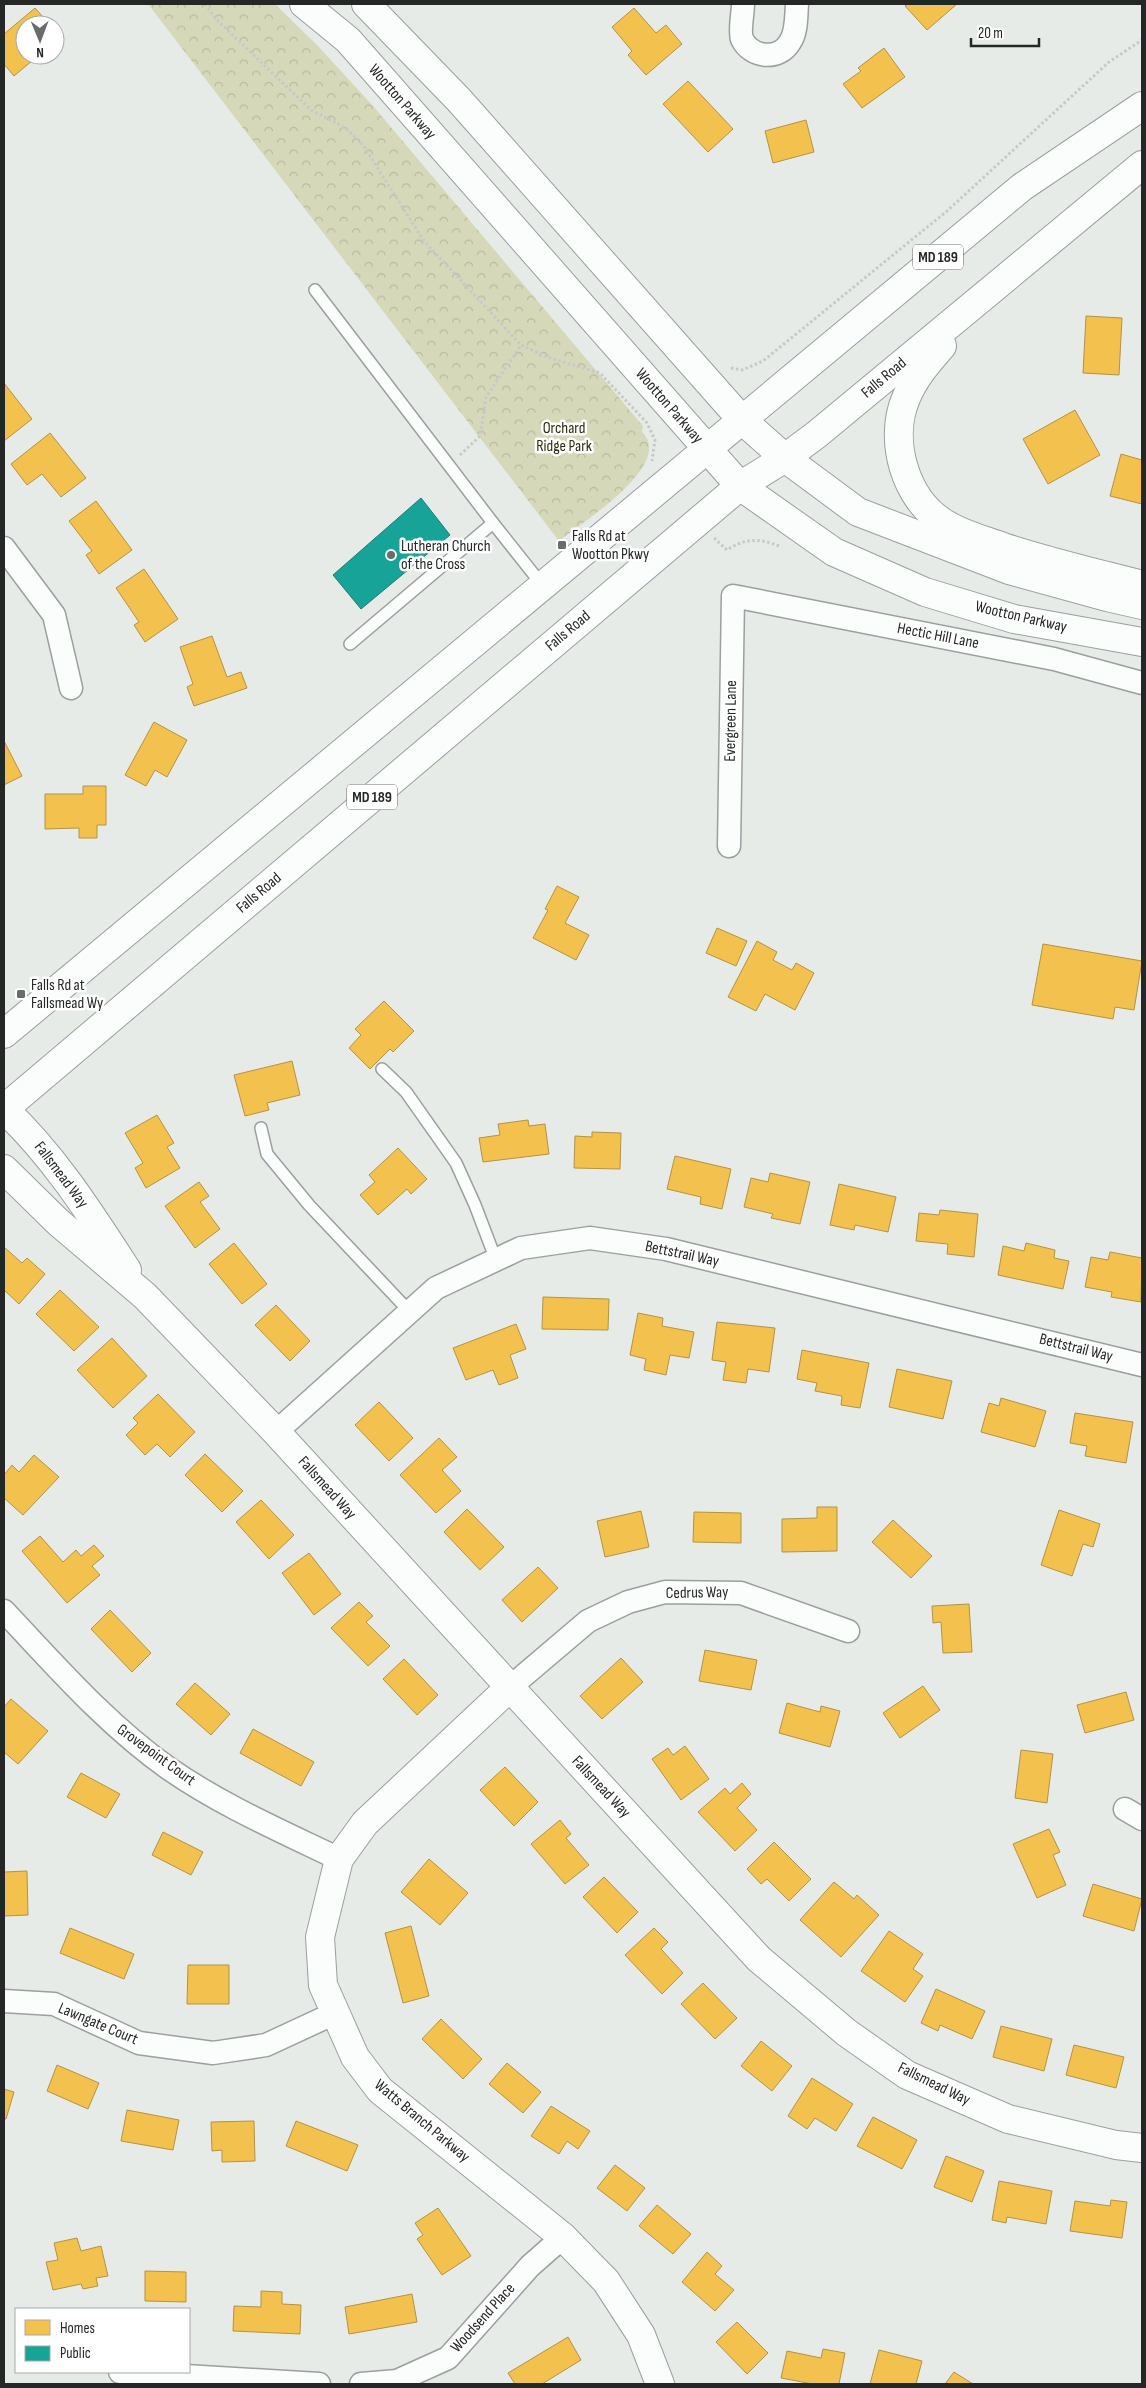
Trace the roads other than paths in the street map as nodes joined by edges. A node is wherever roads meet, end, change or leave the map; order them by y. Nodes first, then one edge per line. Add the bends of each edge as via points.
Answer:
1 (304, 4) edge
2 (366, 4) edge
3 (743, 4) edge
4 (797, 4) edge
5 (1142, 106) edge
6 (1142, 165) edge
7 (993, 288) junction
8 (316, 290) dead end
9 (742, 420) junction
10 (707, 450) junction
11 (785, 458) junction
12 (740, 486) junction
13 (493, 523) junction
14 (4, 548) edge
15 (1142, 585) edge
16 (543, 586) junction
17 (733, 596) joint
18 (1142, 605) edge
19 (1142, 642) edge
20 (350, 644) dead end
21 (1142, 683) edge
22 (71, 688) dead end
23 (729, 846) dead end
24 (4, 1034) edge
25 (382, 1069) dead end
26 (4, 1109) edge
27 (261, 1128) dead end
28 (4, 1169) edge
29 (496, 1260) junction
30 (145, 1296) junction
31 (409, 1312) junction
32 (1142, 1365) edge
33 (276, 1432) junction
34 (4, 1610) edge
35 (848, 1631) dead end
36 (509, 1688) junction
37 (339, 1859) junction
38 (4, 2001) edge
39 (335, 2014) junction
40 (1142, 2148) edge
41 (563, 2236) junction
42 (137, 2373) edge
43 (320, 2384) edge
44 (361, 2384) edge
45 (660, 2384) edge

1 - 10 main road, Wootton Parkway via 348,40
2 - 9 main road via 458,100
3 - 4 street via 742,38 750,50 767,56 790,44
5 - 9 main road, MD 189 via 1022,187
6 - 7 main road, Falls Road / MD 189
7 - 11 main road, Falls Road / MD 189
7 - 15 main road via 917,377 905,400 900,452 907,479 926,509 944,523 1030,555
8 - 13 lane
9 - 10 main road, MD 189
9 - 11 main road
10 - 12 main road, Wootton Parkway
10 - 16 main road, MD 189
11 - 12 main road, Falls Road / MD 189
11 - 18 main road via 858,512 1009,570
12 - 19 main road, Wootton Parkway via 834,552 925,592 1014,618
12 - 26 main road, Falls Road / MD 189
13 - 16 lane
13 - 20 lane
14 - 22 street via 54,616
16 - 24 main road, MD 189
17 - 21 street, Hectic Hill Lane via 1054,659
17 - 23 street, Evergreen Lane
25 - 29 lane via 406,1092 456,1163
26 - 30 main road, Fallsmead Way via 30,1134 86,1206
27 - 31 lane via 267,1154 309,1206
28 - 30 main road, Fallsmead Way via 58,1222
29 - 31 street, Bettstrail Way via 436,1288
29 - 32 street, Bettstrail Way via 522,1248 590,1238 666,1249
30 - 33 main road, Fallsmead Way
31 - 33 street, Bettstrail Way
33 - 36 main road, Fallsmead Way
34 - 37 street, Grovepoint Court via 102,1715 168,1768 240,1811
35 - 36 street, Cedrus Way via 741,1593 665,1592 628,1602 588,1621
36 - 37 main road, Watts Branch Parkway via 365,1823
36 - 40 main road, Fallsmead Way via 759,1959 847,2033 907,2075 1008,2119 1116,2145
37 - 39 main road, Watts Branch Parkway via 320,1937 323,1985
38 - 39 street, Lawngate Court via 54,2004 139,2043 213,2053 266,2045
39 - 41 main road, Watts Branch Parkway via 355,2057 380,2090
41 - 44 street, Woodsend Place via 530,2266 448,2358 397,2380
41 - 45 main road, Watts Branch Parkway via 611,2289 641,2335
42 - 43 street

